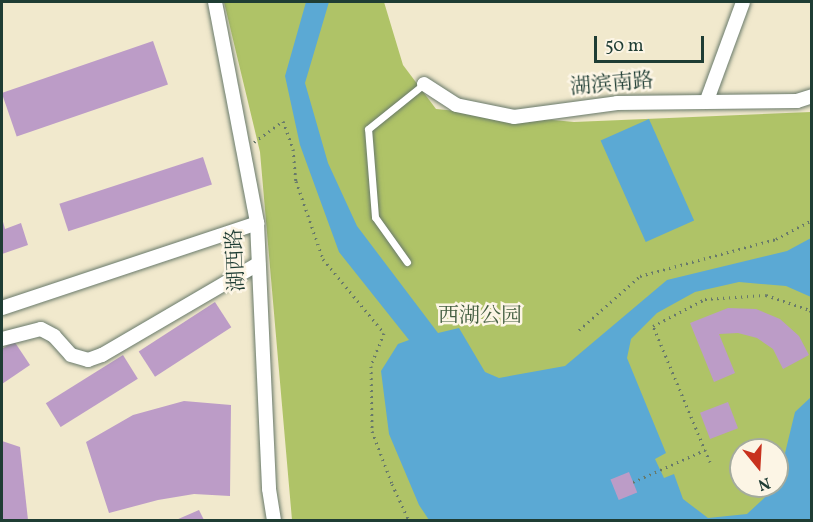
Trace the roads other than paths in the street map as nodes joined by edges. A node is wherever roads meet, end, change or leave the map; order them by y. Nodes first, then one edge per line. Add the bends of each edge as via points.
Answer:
1 (215, 2) edge
2 (742, 2) edge
3 (424, 84) joint
4 (812, 96) edge
5 (707, 100) junction
6 (257, 223) junction
7 (407, 262) dead end
8 (258, 264) junction
9 (2, 308) edge
10 (2, 339) edge
11 (274, 520) edge

1 - 6 street, 湖西路
2 - 5 street
3 - 5 street, 湖滨南路 via 456,105 514,117 617,103
3 - 7 lane via 368,129 375,217
4 - 5 street, 湖滨南路 via 797,100
6 - 8 street, 湖西路
6 - 9 street
8 - 10 street via 88,360 71,355 54,336 41,329
8 - 11 street, 湖西路 via 269,489

